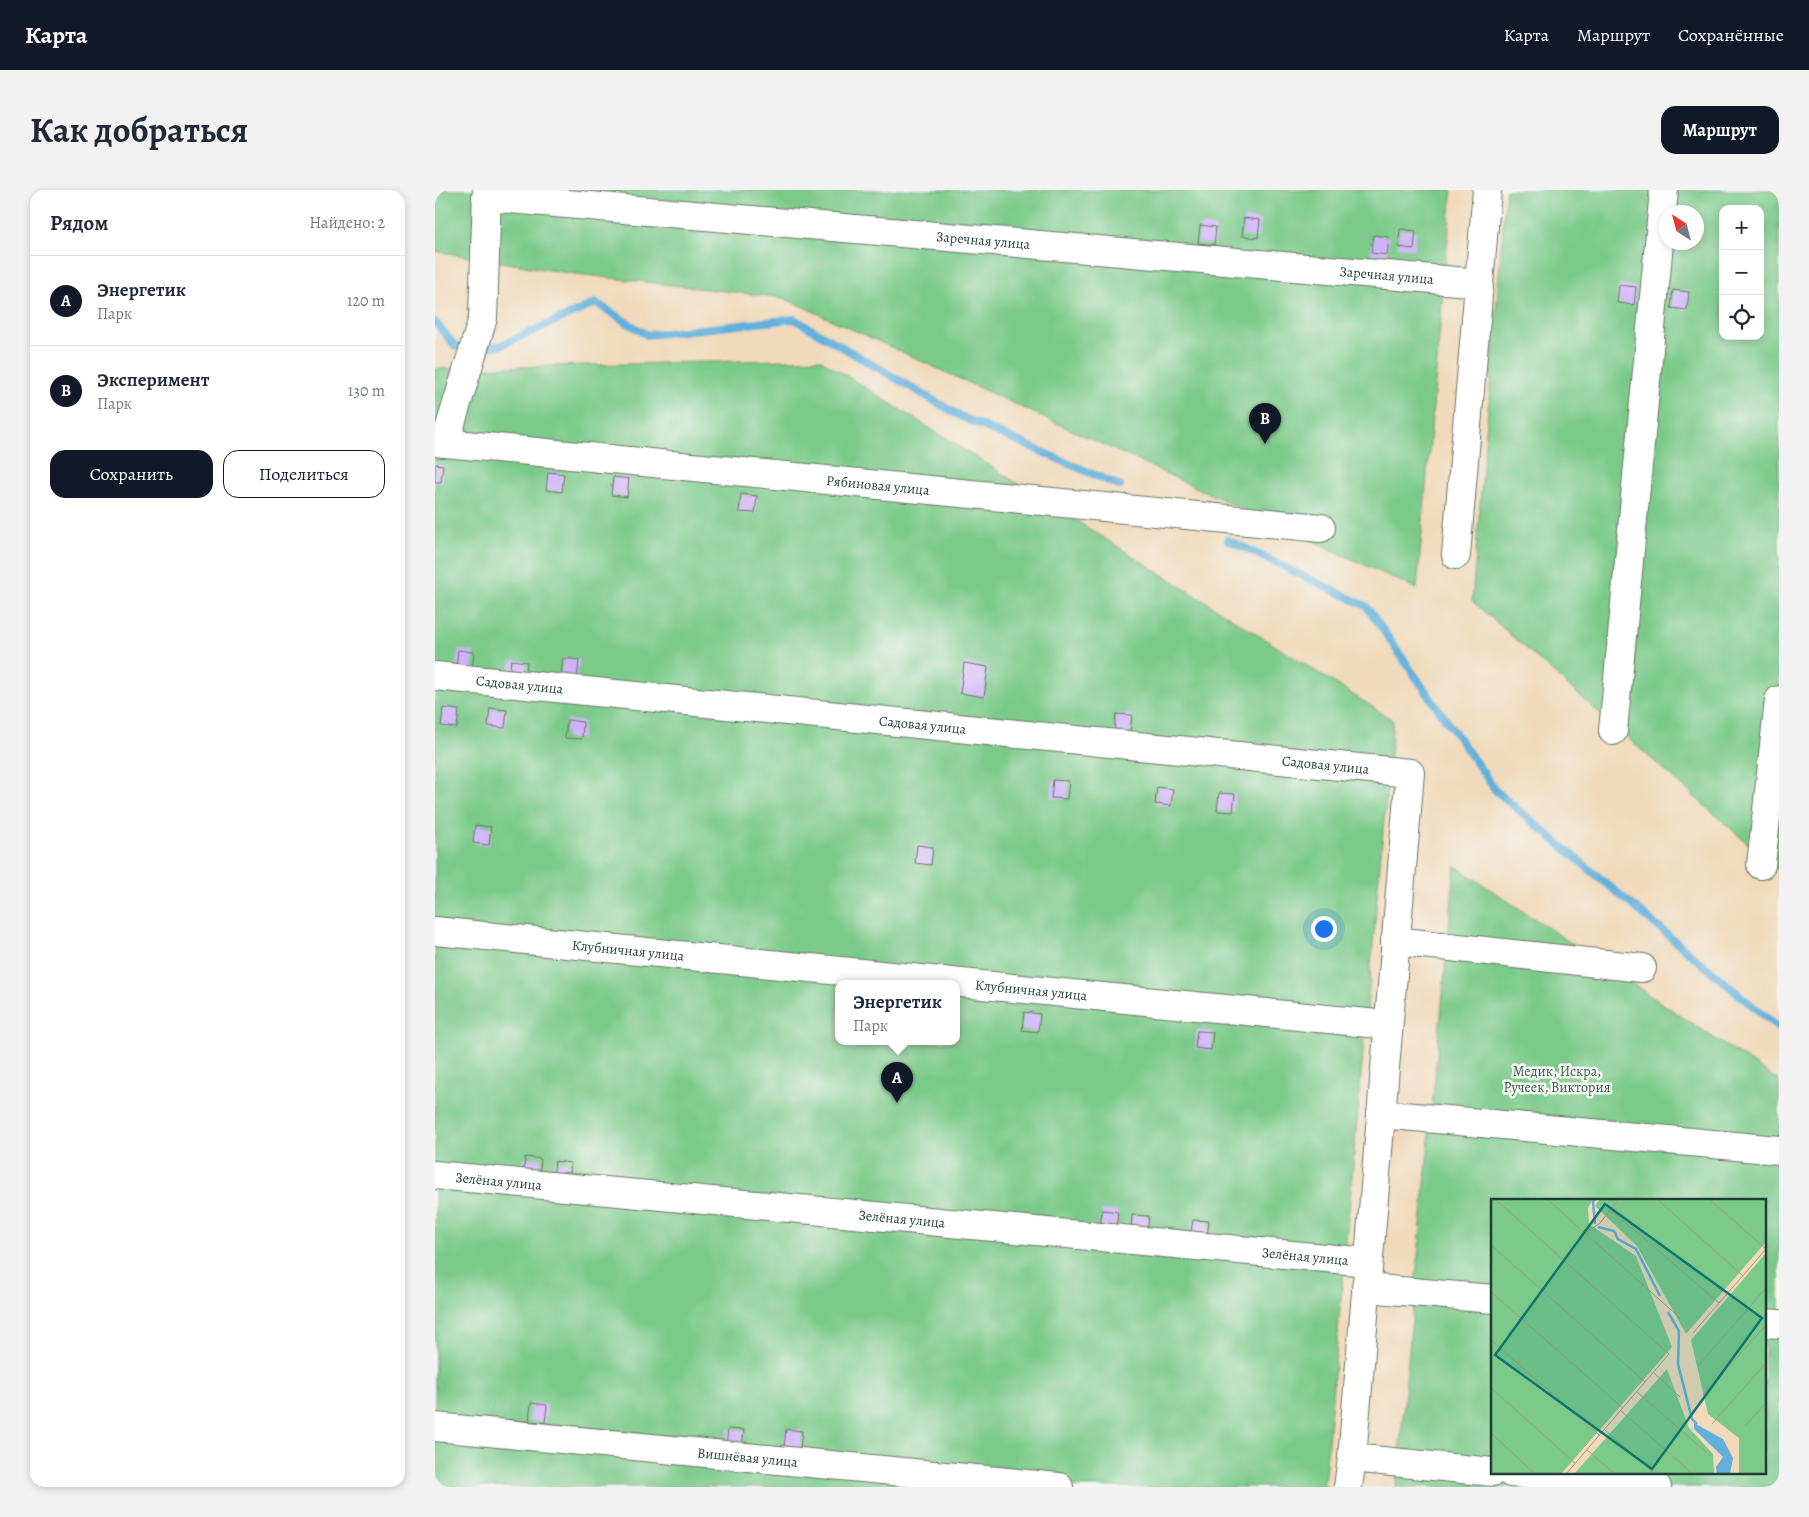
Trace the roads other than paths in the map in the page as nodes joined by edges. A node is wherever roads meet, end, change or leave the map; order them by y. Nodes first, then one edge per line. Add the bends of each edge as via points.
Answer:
1 (1487, 190) edge
2 (1664, 190) edge
3 (486, 193) edge
4 (1479, 284) junction
5 (440, 443) edge
6 (1321, 528) dead end
7 (1456, 556) dead end
8 (435, 676) edge
9 (1779, 700) edge
10 (1613, 731) dead end
11 (1761, 865) dead end
12 (435, 932) edge
13 (1395, 941) junction
14 (1642, 968) dead end
15 (927, 980) edge
16 (960, 983) edge
17 (1388, 1025) junction
18 (1381, 1114) junction
19 (1779, 1150) edge
20 (435, 1175) edge
21 (1367, 1275) junction
22 (1491, 1299) edge
23 (435, 1427) edge
24 (1352, 1458) junction
25 (1491, 1472) edge
26 (1521, 1474) edge
27 (1059, 1487) edge
28 (1348, 1487) edge
29 (1657, 1487) edge

1 - 4 lane
2 - 10 lane
3 - 4 lane, Заречная улица
3 - 5 lane via 483,318
4 - 7 lane
5 - 6 lane, Рябиновая улица
8 - 13 lane, Садовая улица via 1409,773
9 - 11 lane
12 - 15 lane, Клубничная улица
13 - 14 lane
13 - 17 lane
16 - 17 lane, Клубничная улица
17 - 18 lane
18 - 19 lane
18 - 21 lane
20 - 21 lane, Зелёная улица
21 - 22 lane, Зелёная улица
21 - 24 lane
23 - 27 lane, Вишнёвая улица
24 - 25 lane
24 - 28 lane
26 - 29 lane

